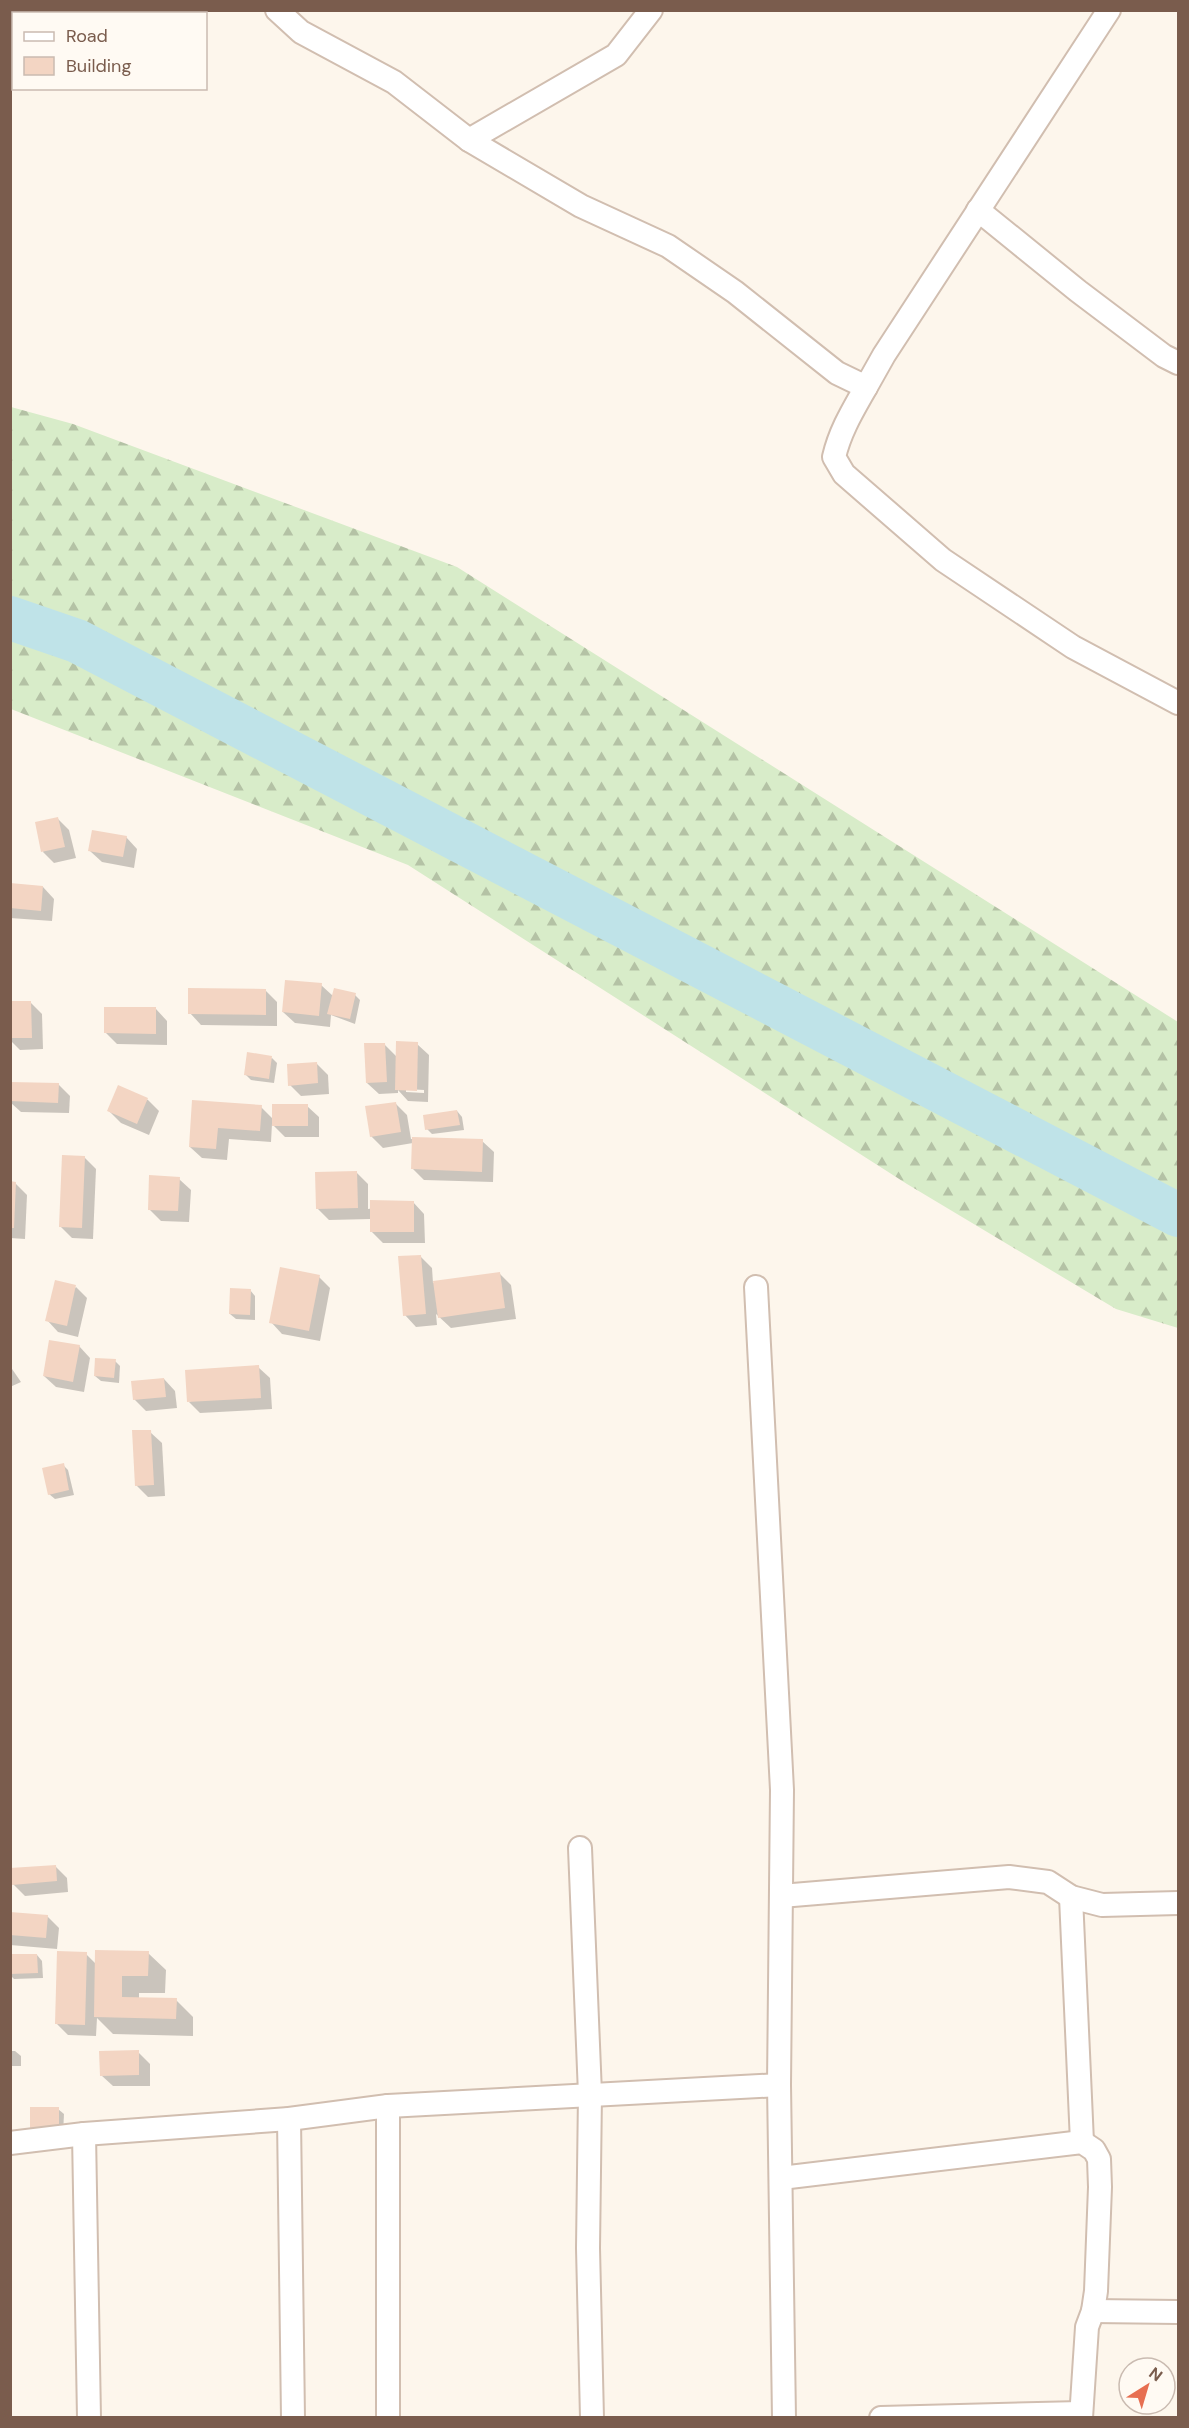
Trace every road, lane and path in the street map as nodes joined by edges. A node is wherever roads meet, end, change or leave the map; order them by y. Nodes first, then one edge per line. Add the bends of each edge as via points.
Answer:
1 (277, 10) edge
2 (651, 10) edge
3 (1109, 10) edge
4 (469, 140) junction
5 (978, 210) junction
6 (1179, 363) edge
7 (866, 387) junction
8 (1179, 703) edge
9 (756, 1287) dead end
10 (580, 1848) dead end
11 (781, 1896) junction
12 (1071, 1897) junction
13 (1179, 1903) edge
14 (779, 2085) junction
15 (590, 2094) junction
16 (388, 2106) junction
17 (289, 2119) junction
18 (84, 2134) junction
19 (1082, 2142) junction
20 (10, 2143) edge
21 (780, 2178) junction
22 (1094, 2311) junction
23 (1179, 2312) edge
24 (1081, 2415) edge
25 (89, 2418) edge
26 (292, 2418) edge
27 (388, 2418) edge
28 (592, 2418) edge
29 (784, 2418) edge
30 (881, 2418) edge

1 - 4 street via 301,32 394,82
2 - 4 street via 616,56
3 - 5 street
4 - 7 street via 581,206 669,246 735,292 837,373
5 - 6 street via 1078,291 1164,356
5 - 7 street
7 - 8 street via 837,445 834,457 844,474 943,560 1073,646
9 - 11 street via 782,1790
10 - 15 street
11 - 12 street via 1009,1877 1048,1882
11 - 14 street
12 - 13 street via 1102,1905
12 - 19 street
14 - 15 street
14 - 21 street
15 - 16 street
15 - 28 street
16 - 17 street
16 - 27 street
17 - 18 street
17 - 26 street
18 - 20 street
18 - 25 street
19 - 21 street
19 - 22 street via 1099,2159
21 - 29 street
22 - 23 street
22 - 24 street via 1088,2327
24 - 30 street

